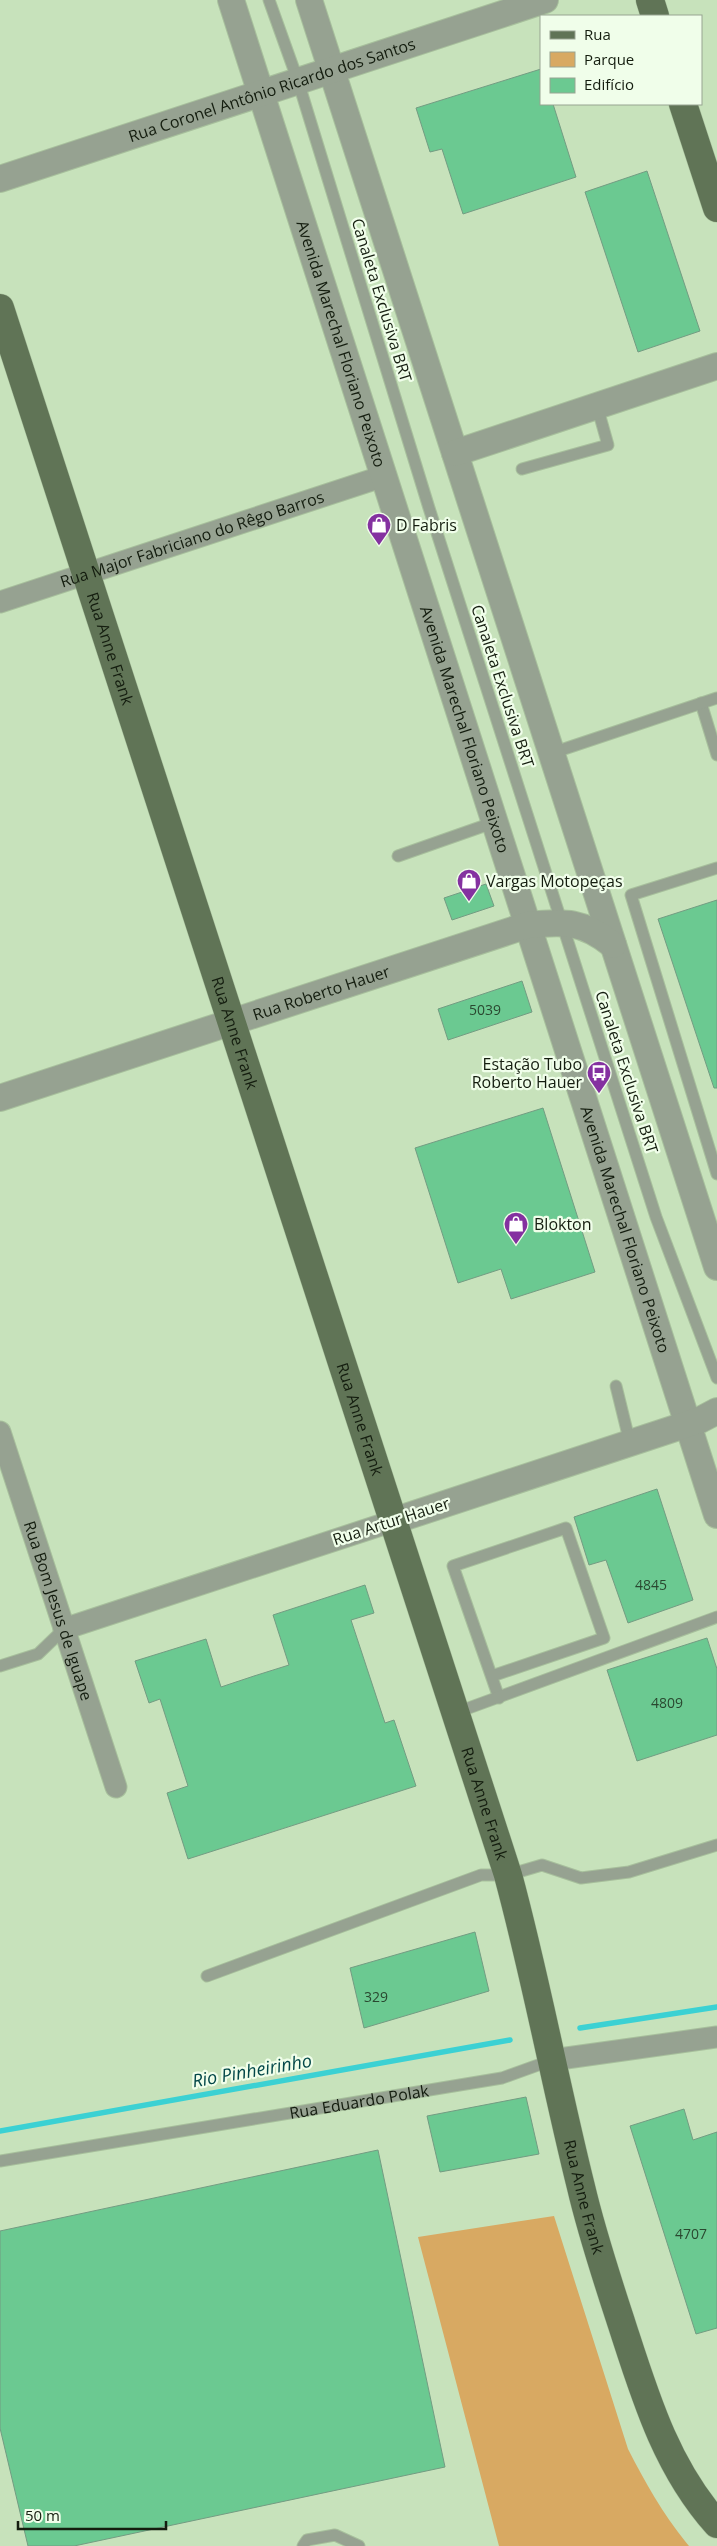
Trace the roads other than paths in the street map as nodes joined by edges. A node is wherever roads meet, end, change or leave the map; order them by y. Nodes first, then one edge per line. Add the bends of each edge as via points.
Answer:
1 (231, 0) edge
2 (269, 0) edge
3 (309, 0) edge
4 (545, 0) edge
5 (650, 0) edge
6 (655, 15) edge
7 (332, 70) junction
8 (298, 81) junction
9 (261, 94) junction
10 (683, 105) edge
11 (0, 179) edge
12 (717, 208) edge
13 (0, 308) edge
14 (717, 366) edge
15 (598, 406) junction
16 (455, 452) junction
17 (522, 469) dead end
18 (384, 476) junction
19 (86, 574) junction
20 (0, 602) edge
21 (717, 698) edge
22 (701, 703) junction
23 (552, 753) junction
24 (717, 755) edge
25 (495, 822) junction
26 (398, 856) dead end
27 (717, 868) edge
28 (562, 921) junction
29 (528, 924) junction
30 (613, 945) junction
31 (231, 1022) junction
32 (0, 1098) edge
33 (717, 1174) edge
34 (717, 1267) edge
35 (717, 1378) edge
36 (616, 1386) dead end
37 (717, 1411) edge
38 (688, 1424) junction
39 (0, 1432) edge
40 (630, 1443) junction
41 (717, 1516) edge
42 (393, 1521) junction
43 (717, 1617) edge
44 (64, 1629) junction
45 (0, 1666) edge
46 (492, 1676) junction
47 (499, 1698) junction
48 (455, 1713) junction
49 (116, 1787) dead end
50 (717, 1845) edge
51 (508, 1874) junction
52 (208, 1976) dead end
53 (717, 2037) edge
54 (552, 2060) junction
55 (0, 2161) edge
56 (717, 2524) edge
57 (304, 2546) edge
58 (359, 2546) edge

1 - 9 street, Avenida Marechal Floriano Peixoto
2 - 8 lane, Canaleta Exclusiva BRT
3 - 7 street
4 - 7 street, Rua Coronel Antônio Ricardo dos Santos
5 - 6 main road
7 - 8 street, Rua Coronel Antônio Ricardo dos Santos
7 - 16 street
8 - 9 street, Rua Coronel Antônio Ricardo dos Santos
8 - 28 lane, Canaleta Exclusiva BRT
9 - 11 street, Rua Coronel Antônio Ricardo dos Santos
9 - 18 street, Avenida Marechal Floriano Peixoto
10 - 12 main road
13 - 19 main road, Rua Anne Frank
14 - 15 street
15 - 16 street
15 - 17 lane via 608,444
16 - 23 street
18 - 19 street, Rua Major Fabriciano do Rêgo Barros
18 - 25 street, Avenida Marechal Floriano Peixoto
19 - 20 street, Rua Major Fabriciano do Rêgo Barros
19 - 31 main road, Rua Anne Frank
21 - 22 lane
22 - 23 lane
22 - 24 lane
23 - 30 street
25 - 26 lane
25 - 29 street, Avenida Marechal Floriano Peixoto
27 - 33 lane via 631,895
28 - 29 street, Rua Roberto Hauer
28 - 30 street via 598,933
28 - 35 lane, Canaleta Exclusiva BRT via 656,1217
29 - 31 street, Rua Roberto Hauer
29 - 38 street, Avenida Marechal Floriano Peixoto
30 - 34 street
31 - 32 street, Rua Roberto Hauer
31 - 42 main road, Rua Anne Frank
36 - 40 lane
37 - 38 street, Rua Artur Hauer
38 - 40 street, Rua Artur Hauer
38 - 41 street, Avenida Marechal Floriano Peixoto
39 - 44 street, Rua Bom Jesus de Iguape
40 - 42 street, Rua Artur Hauer
42 - 44 street, Rua Artur Hauer
42 - 48 main road, Rua Anne Frank
43 - 47 lane
44 - 45 lane via 38,1654
44 - 49 street, Rua Bom Jesus de Iguape
46 - 46 lane via 453,1566 566,1528 604,1638
46 - 47 lane
47 - 48 lane
48 - 51 main road, Rua Anne Frank
50 - 51 lane via 629,1872 581,1878 542,1865
51 - 52 lane via 481,1875
51 - 54 main road, Rua Anne Frank
53 - 54 street, Rua Eduardo Polak
54 - 55 lane, Rua Eduardo Polak via 502,2078
54 - 56 main road, Rua Anne Frank via 594,2234 654,2418 683,2481
57 - 58 lane via 307,2540 335,2535

